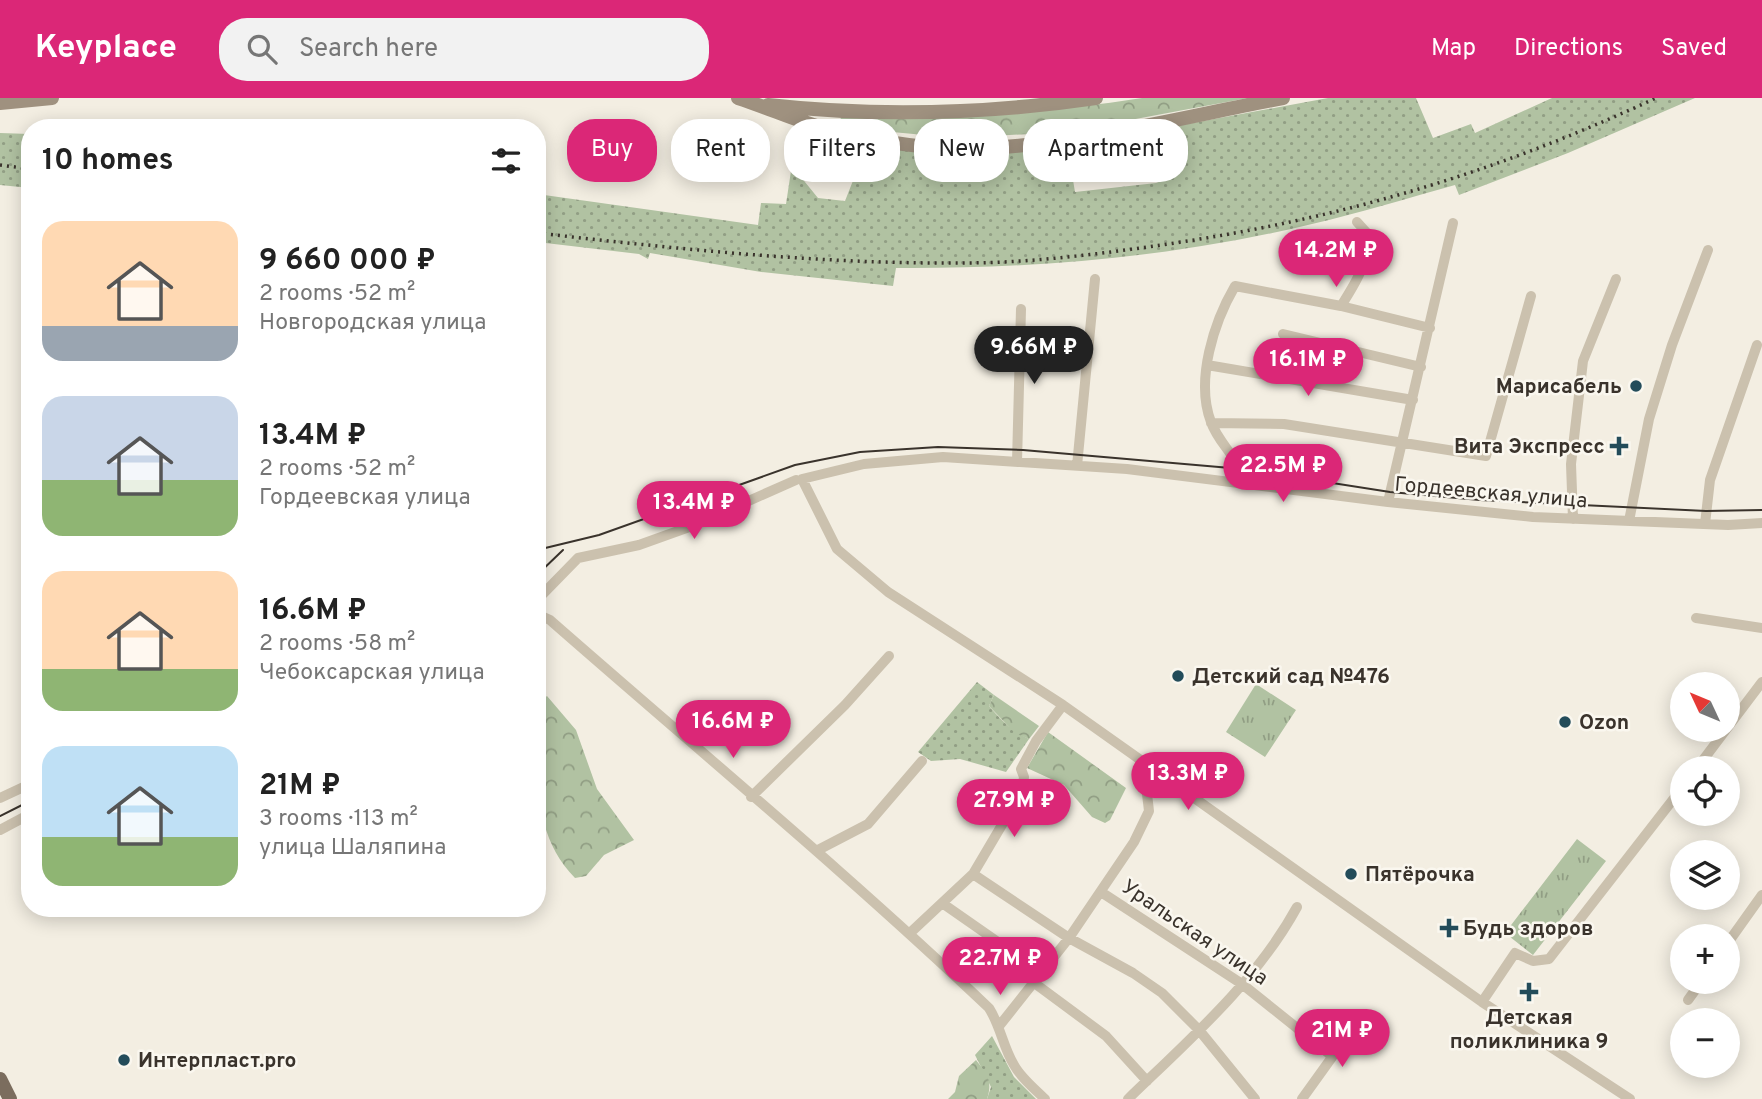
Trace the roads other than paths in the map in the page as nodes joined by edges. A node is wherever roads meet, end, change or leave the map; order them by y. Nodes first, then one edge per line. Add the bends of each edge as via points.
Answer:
1 (51, 98) edge
2 (738, 98) edge
3 (1096, 98) edge
4 (1283, 98) edge
5 (0, 103) edge
6 (753, 103) junction
7 (839, 112) junction
8 (790, 119) edge
9 (832, 119) edge
10 (900, 142) edge
11 (1357, 222) dead end
12 (1453, 223) dead end
13 (1708, 250) dead end
14 (1095, 279) dead end
15 (1616, 279) dead end
16 (1531, 296) dead end
17 (1341, 306) junction
18 (1021, 309) dead end
19 (1430, 328) junction
20 (1283, 334) dead end
21 (1757, 345) dead end
22 (1208, 365) junction
23 (1421, 367) junction
24 (1413, 400) junction
25 (1211, 423) junction
26 (1403, 444) junction
27 (1017, 462) junction
28 (1077, 466) junction
29 (799, 479) junction
30 (1244, 484) junction
31 (1388, 502) junction
32 (1573, 519) junction
33 (1629, 522) junction
34 (1762, 523) edge
35 (1705, 524) junction
36 (546, 591) edge
37 (546, 618) edge
38 (1696, 618) dead end
39 (1762, 628) edge
40 (889, 656) dead end
41 (1762, 682) edge
42 (1063, 705) junction
43 (1706, 756) edge
44 (922, 761) dead end
45 (1154, 771) junction
46 (21, 788) edge
47 (751, 797) junction
48 (0, 798) edge
49 (1670, 803) edge
50 (21, 819) edge
51 (0, 830) edge
52 (818, 850) junction
53 (973, 874) junction
54 (1101, 892) junction
55 (1762, 895) edge
56 (942, 903) junction
57 (1297, 907) dead end
58 (1740, 926) edge
59 (910, 933) junction
60 (1069, 938) junction
61 (1041, 972) junction
62 (1033, 982) junction
63 (1242, 984) junction
64 (1692, 994) edge
65 (1688, 1000) dead end
66 (1482, 1002) junction
67 (1358, 1021) dead end
68 (1000, 1025) junction
69 (1199, 1030) junction
70 (1332, 1056) junction
71 (0, 1079) edge
72 (1147, 1081) junction
73 (10, 1099) edge
74 (1045, 1099) edge
75 (1128, 1099) edge
76 (1255, 1099) edge
77 (1302, 1099) edge
78 (1630, 1099) edge

1 - 5 main road
2 - 6 main road
3 - 7 main road via 961,112
4 - 10 main road via 991,148
6 - 7 main road
6 - 8 main road
7 - 9 main road
11 - 17 street via 1367,233 1367,257
12 - 19 street
13 - 33 street via 1649,419
14 - 28 street
15 - 32 street via 1583,360 1571,464
16 - 26 street via 1486,456
17 - 19 street
17 - 22 street via 1235,286 1222,309
18 - 27 street
19 - 23 street
20 - 23 street
21 - 35 street via 1710,480
22 - 24 street
22 - 25 street
23 - 24 street
24 - 26 street
25 - 26 street via 1283,424
25 - 30 street via 1242,470
26 - 31 street
27 - 28 street, Гордеевская улица
27 - 29 street, Гордеевская улица via 943,457 864,464
28 - 30 street, Гордеевская улица
29 - 36 street, Гордеевская улица via 639,545 578,558
29 - 42 street via 837,549 872,580
30 - 31 street, Гордеевская улица
31 - 32 street, Гордеевская улица
32 - 33 street, Гордеевская улица
33 - 35 street, Гордеевская улица
34 - 35 street, Гордеевская улица
37 - 47 street
38 - 39 street
40 - 47 street
41 - 43 street
42 - 45 street
42 - 53 street via 1031,750 1021,769 1022,791
44 - 52 street via 867,824
45 - 54 street via 1147,794 1149,811
45 - 66 street via 1250,834
46 - 48 street
47 - 52 street
49 - 66 street via 1549,959 1533,961 1515,953
50 - 51 street
52 - 59 street
53 - 56 street
53 - 60 street
54 - 60 street
54 - 63 street, Уральская улица
55 - 58 street
56 - 59 street
56 - 61 street
57 - 63 street via 1278,941
59 - 68 street via 989,1008
60 - 61 street
60 - 69 street via 1162,993
61 - 62 street
62 - 68 street
62 - 72 street via 1106,1036
63 - 69 street
63 - 70 street, Уральская улица
64 - 65 street
66 - 78 street
67 - 70 street
68 - 74 street via 1016,1069
69 - 72 street
69 - 76 street
70 - 77 street
71 - 73 main road
72 - 75 street

